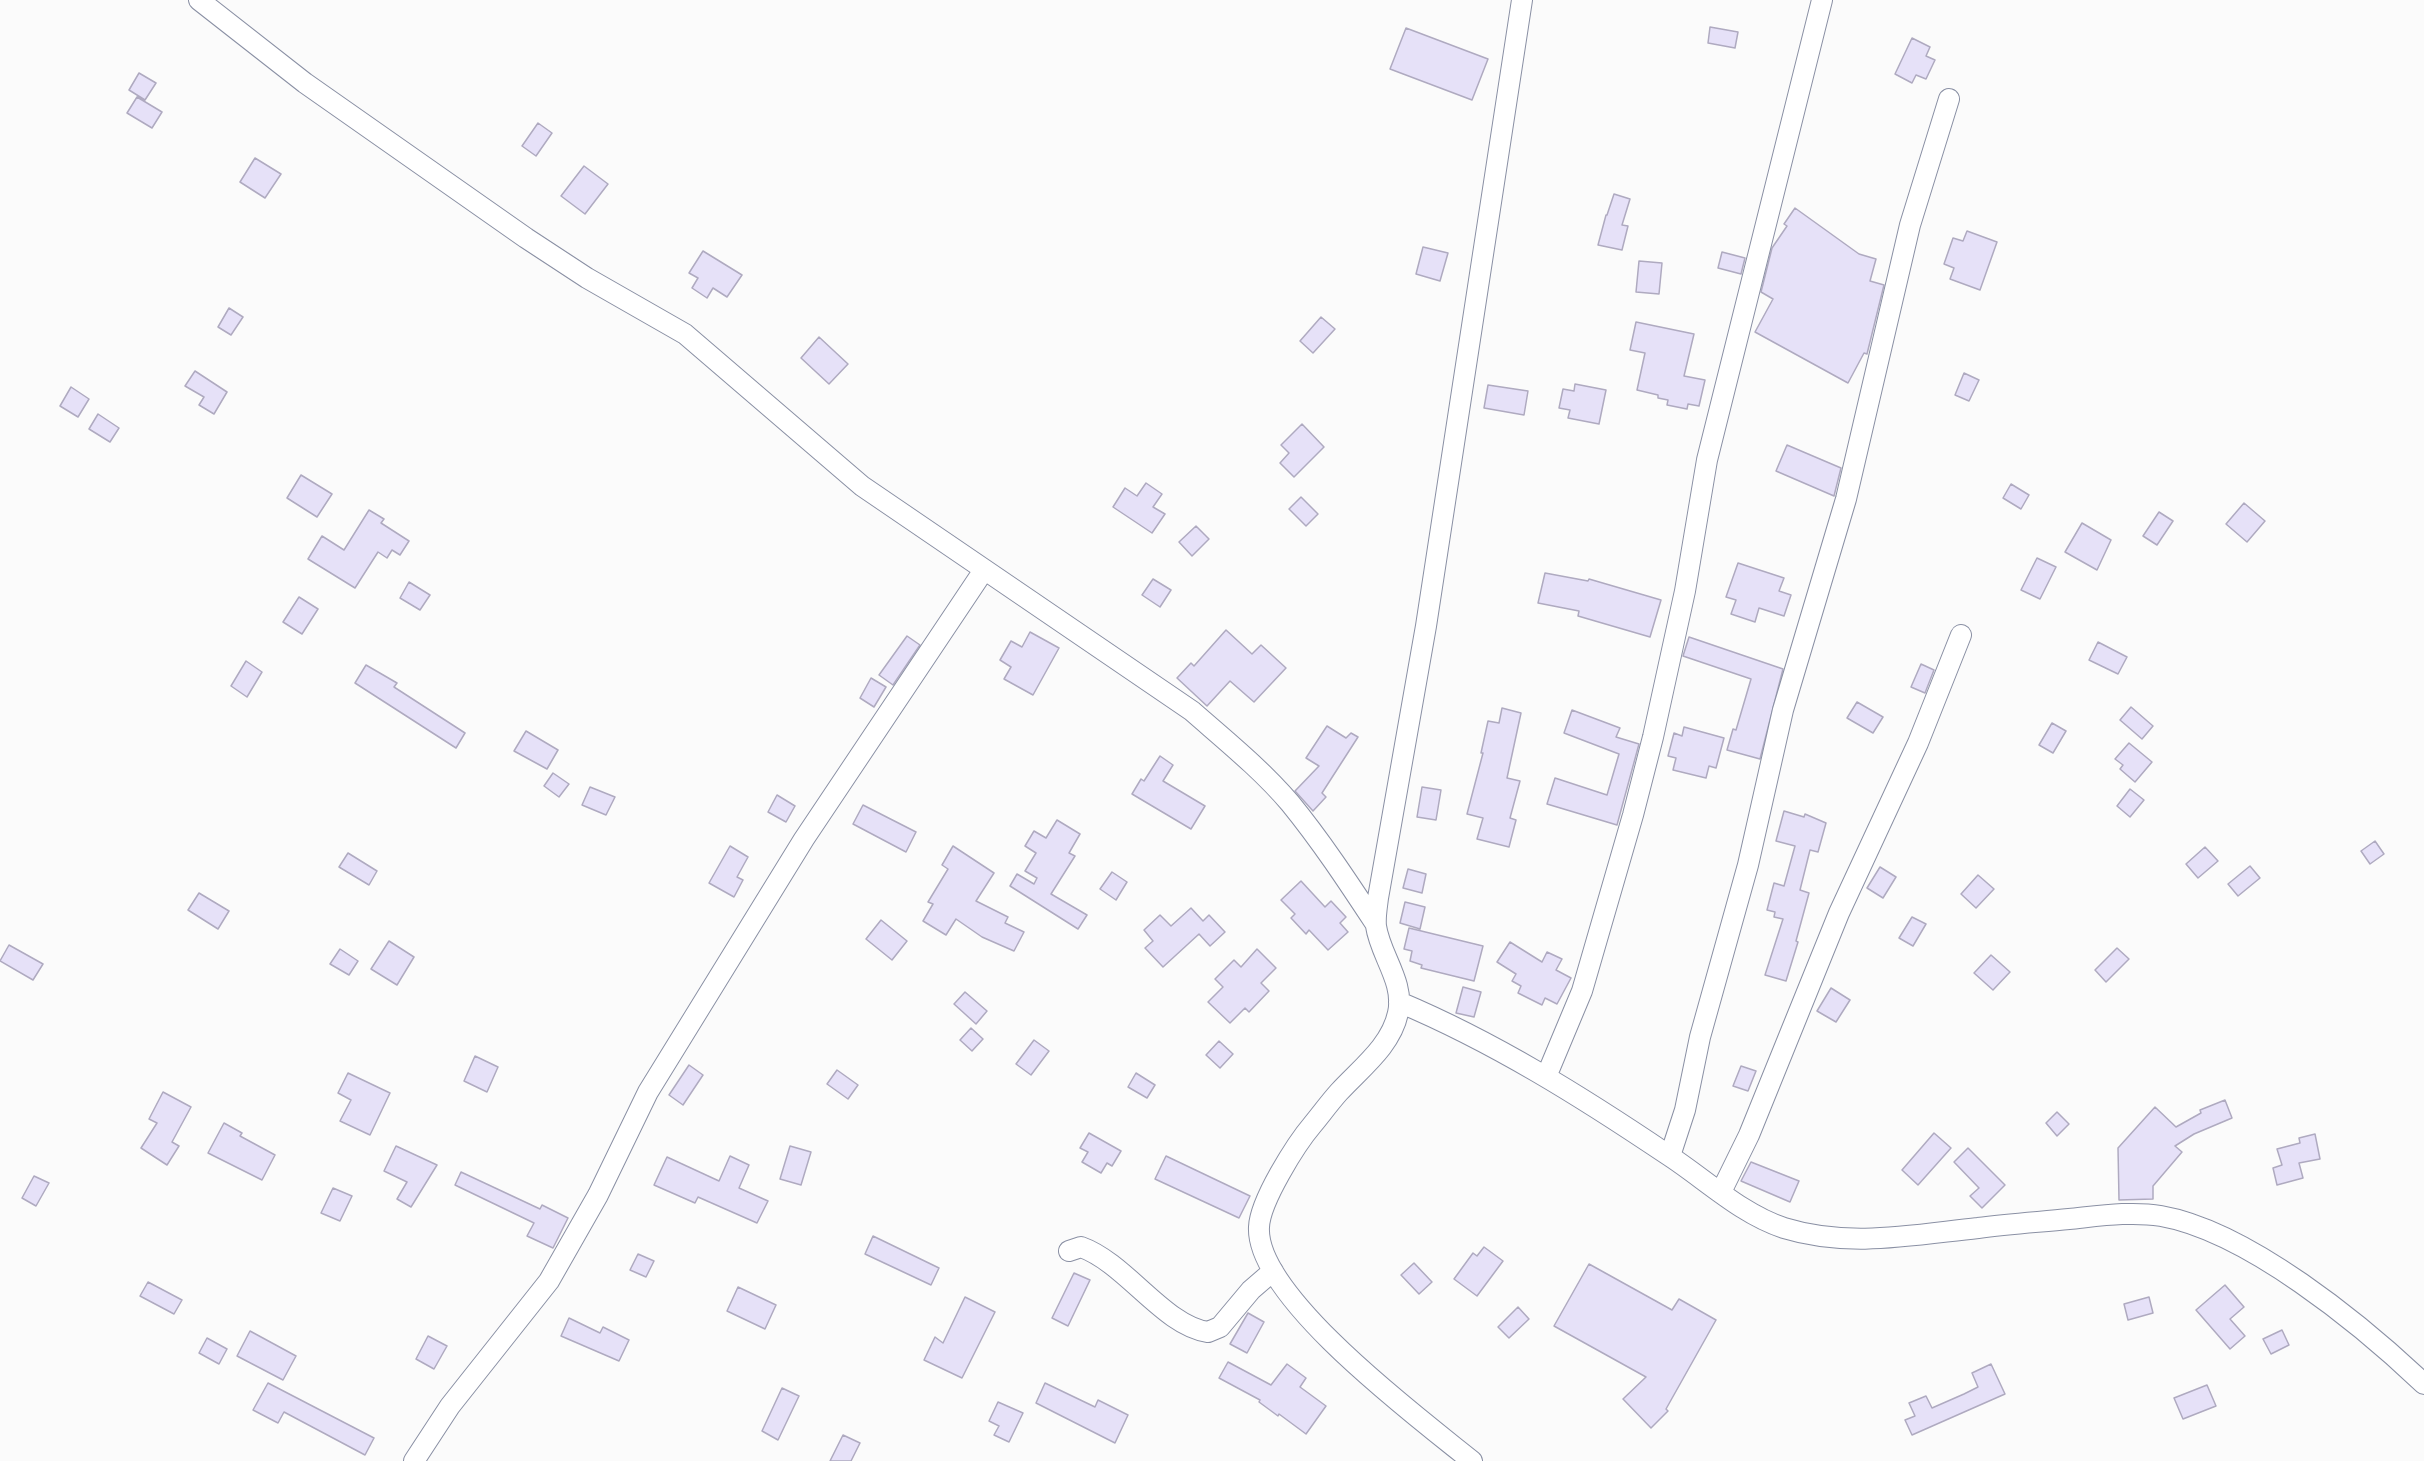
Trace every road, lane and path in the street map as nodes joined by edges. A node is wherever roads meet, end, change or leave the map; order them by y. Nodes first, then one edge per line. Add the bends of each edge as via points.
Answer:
1 (199, 0) edge
2 (1522, 0) edge
3 (1822, 0) edge
4 (1949, 99) dead end
5 (984, 570) junction
6 (1961, 635) dead end
7 (1376, 923) junction
8 (1399, 1002) junction
9 (1546, 1077) junction
10 (1670, 1156) junction
11 (1721, 1192) junction
12 (1069, 1251) dead end
13 (1273, 1271) junction
14 (2424, 1384) edge
15 (414, 1461) edge
16 (1472, 1461) edge

1 - 5 street via 305,83 526,238 685,334 862,486
2 - 7 street
3 - 9 street via 1707,460 1685,591 1653,737 1581,991
4 - 10 street via 1910,225 1846,499 1783,710 1748,865
5 - 7 street via 1183,705 1227,741 1289,802
5 - 15 street via 811,830 648,1092 598,1195 549,1281 450,1406
6 - 11 street via 1914,752 1839,913 1749,1135
7 - 8 street
8 - 9 street via 1494,1046
8 - 13 street via 1390,1034 1310,1127 1268,1197 1258,1226 1260,1243
9 - 10 street
10 - 11 street
11 - 14 street via 1779,1226 1846,1240 2116,1214 2192,1223 2274,1266 2387,1349
12 - 13 street via 1081,1247 1099,1256 1185,1326 1208,1332 1220,1327
13 - 16 street via 1294,1303 1355,1363

